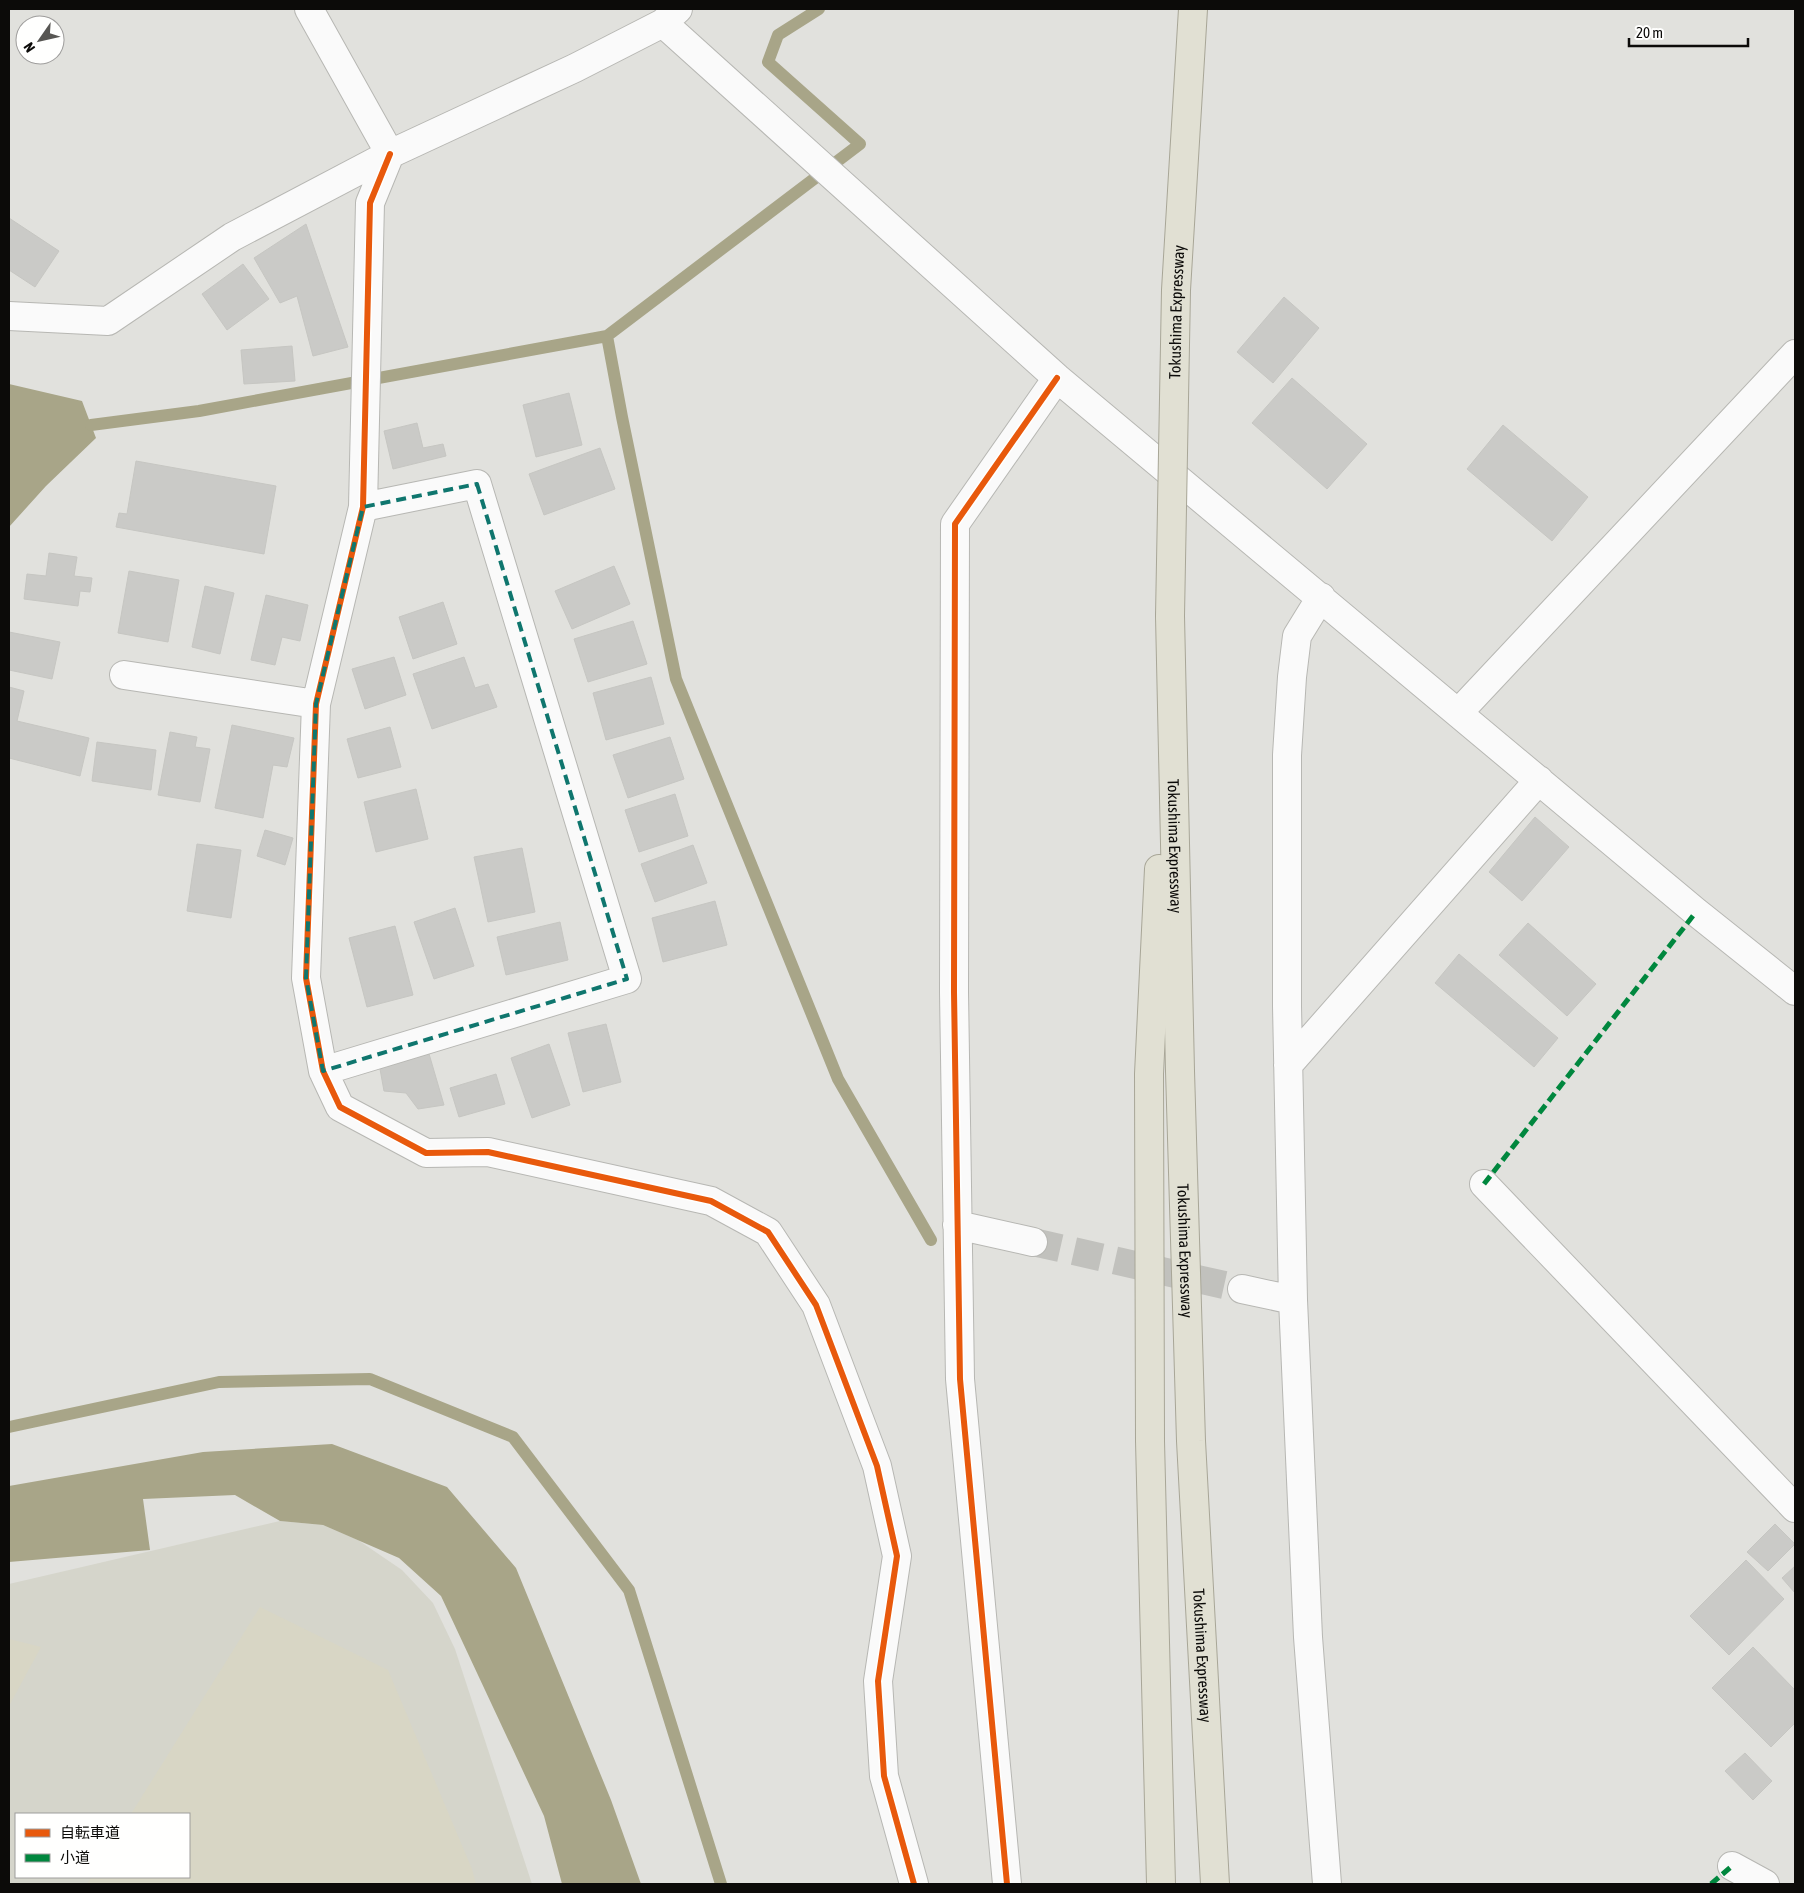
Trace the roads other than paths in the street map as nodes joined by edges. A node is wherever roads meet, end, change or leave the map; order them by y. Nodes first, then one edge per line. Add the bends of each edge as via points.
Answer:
1 (309, 9) edge
2 (1193, 9) edge
3 (671, 16) edge
4 (390, 154) junction
5 (9, 316) edge
6 (1795, 354) edge
7 (1057, 378) junction
8 (363, 507) junction
9 (1320, 597) junction
10 (1170, 616) junction
11 (124, 675) dead end
12 (316, 704) junction
13 (1459, 712) junction
14 (1539, 780) junction
15 (1795, 991) edge
16 (1288, 1065) junction
17 (323, 1071) junction
18 (1484, 1184) dead end
19 (957, 1225) junction
20 (1033, 1242) tunnel mouth
21 (1242, 1289) tunnel mouth
22 (1293, 1300) junction
23 (1795, 1508) edge
24 (1732, 1866) dead end
25 (914, 1884) edge
26 (1007, 1884) edge
27 (1160, 1884) edge
28 (1215, 1884) edge
29 (1327, 1884) edge
30 (1764, 1884) edge

1 - 4 street
2 - 10 highway, Tokushima Expressway, bridge via 1176,290
3 - 4 street via 575,68
3 - 7 street via 808,154
4 - 5 street via 232,236 108,321
4 - 8 street via 370,203
6 - 13 street
7 - 9 street
7 - 19 street via 955,524
8 - 12 street
8 - 17 street via 477,484 627,979
9 - 13 street
9 - 16 street via 1297,636 1292,677 1287,755
10 - 27 highway, Tokushima Expressway via 1149,1074 1150,1441
10 - 28 highway, Tokushima Expressway via 1190,1431
11 - 12 street
12 - 17 street via 306,978
13 - 14 street
14 - 15 street
14 - 16 street
16 - 22 street
17 - 25 street via 340,1107 426,1153 488,1152 711,1201 768,1232 816,1305 877,1466 897,1556 878,1681 884,1776
18 - 23 street
19 - 20 street
19 - 26 street via 960,1379
21 - 22 street
22 - 29 street via 1308,1637
24 - 30 street

